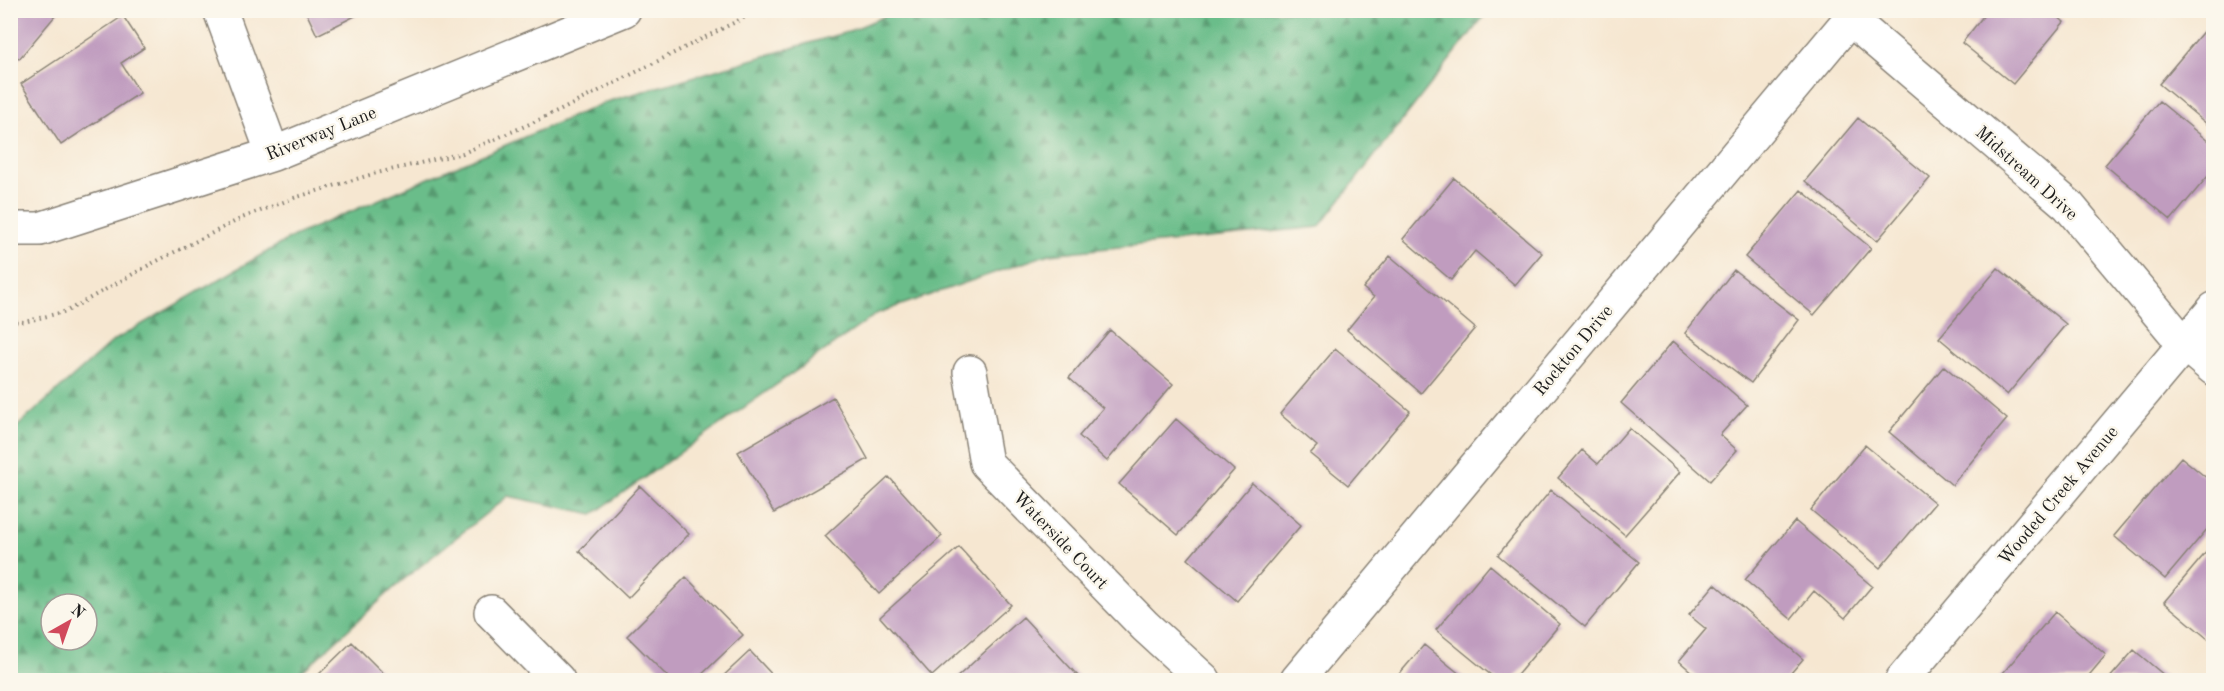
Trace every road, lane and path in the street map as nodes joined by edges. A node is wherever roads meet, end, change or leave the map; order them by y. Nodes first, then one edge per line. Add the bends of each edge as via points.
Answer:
1 (220, 10) edge
2 (624, 10) edge
3 (759, 10) edge
4 (1850, 19) joint
5 (273, 154) junction
6 (10, 229) edge
7 (2214, 309) edge
8 (10, 321) edge
9 (2184, 344) junction
10 (2214, 369) edge
11 (970, 372) dead end
12 (491, 612) dead end
13 (558, 681) edge
14 (1204, 681) edge
15 (1297, 681) edge
16 (1902, 681) edge

1 - 5 street
2 - 5 street, Riverway Lane
3 - 8 path via 558,112 463,153 294,198 242,218 67,311 24,322
4 - 9 street, Midstream Drive via 2068,205
4 - 15 street, Rockton Drive
5 - 6 street, Riverway Lane via 40,229
7 - 9 street, Wooded Creek Avenue
9 - 10 street, Midstream Drive
9 - 16 street, Wooded Creek Avenue
11 - 14 street, Waterside Court via 986,464
12 - 13 street

